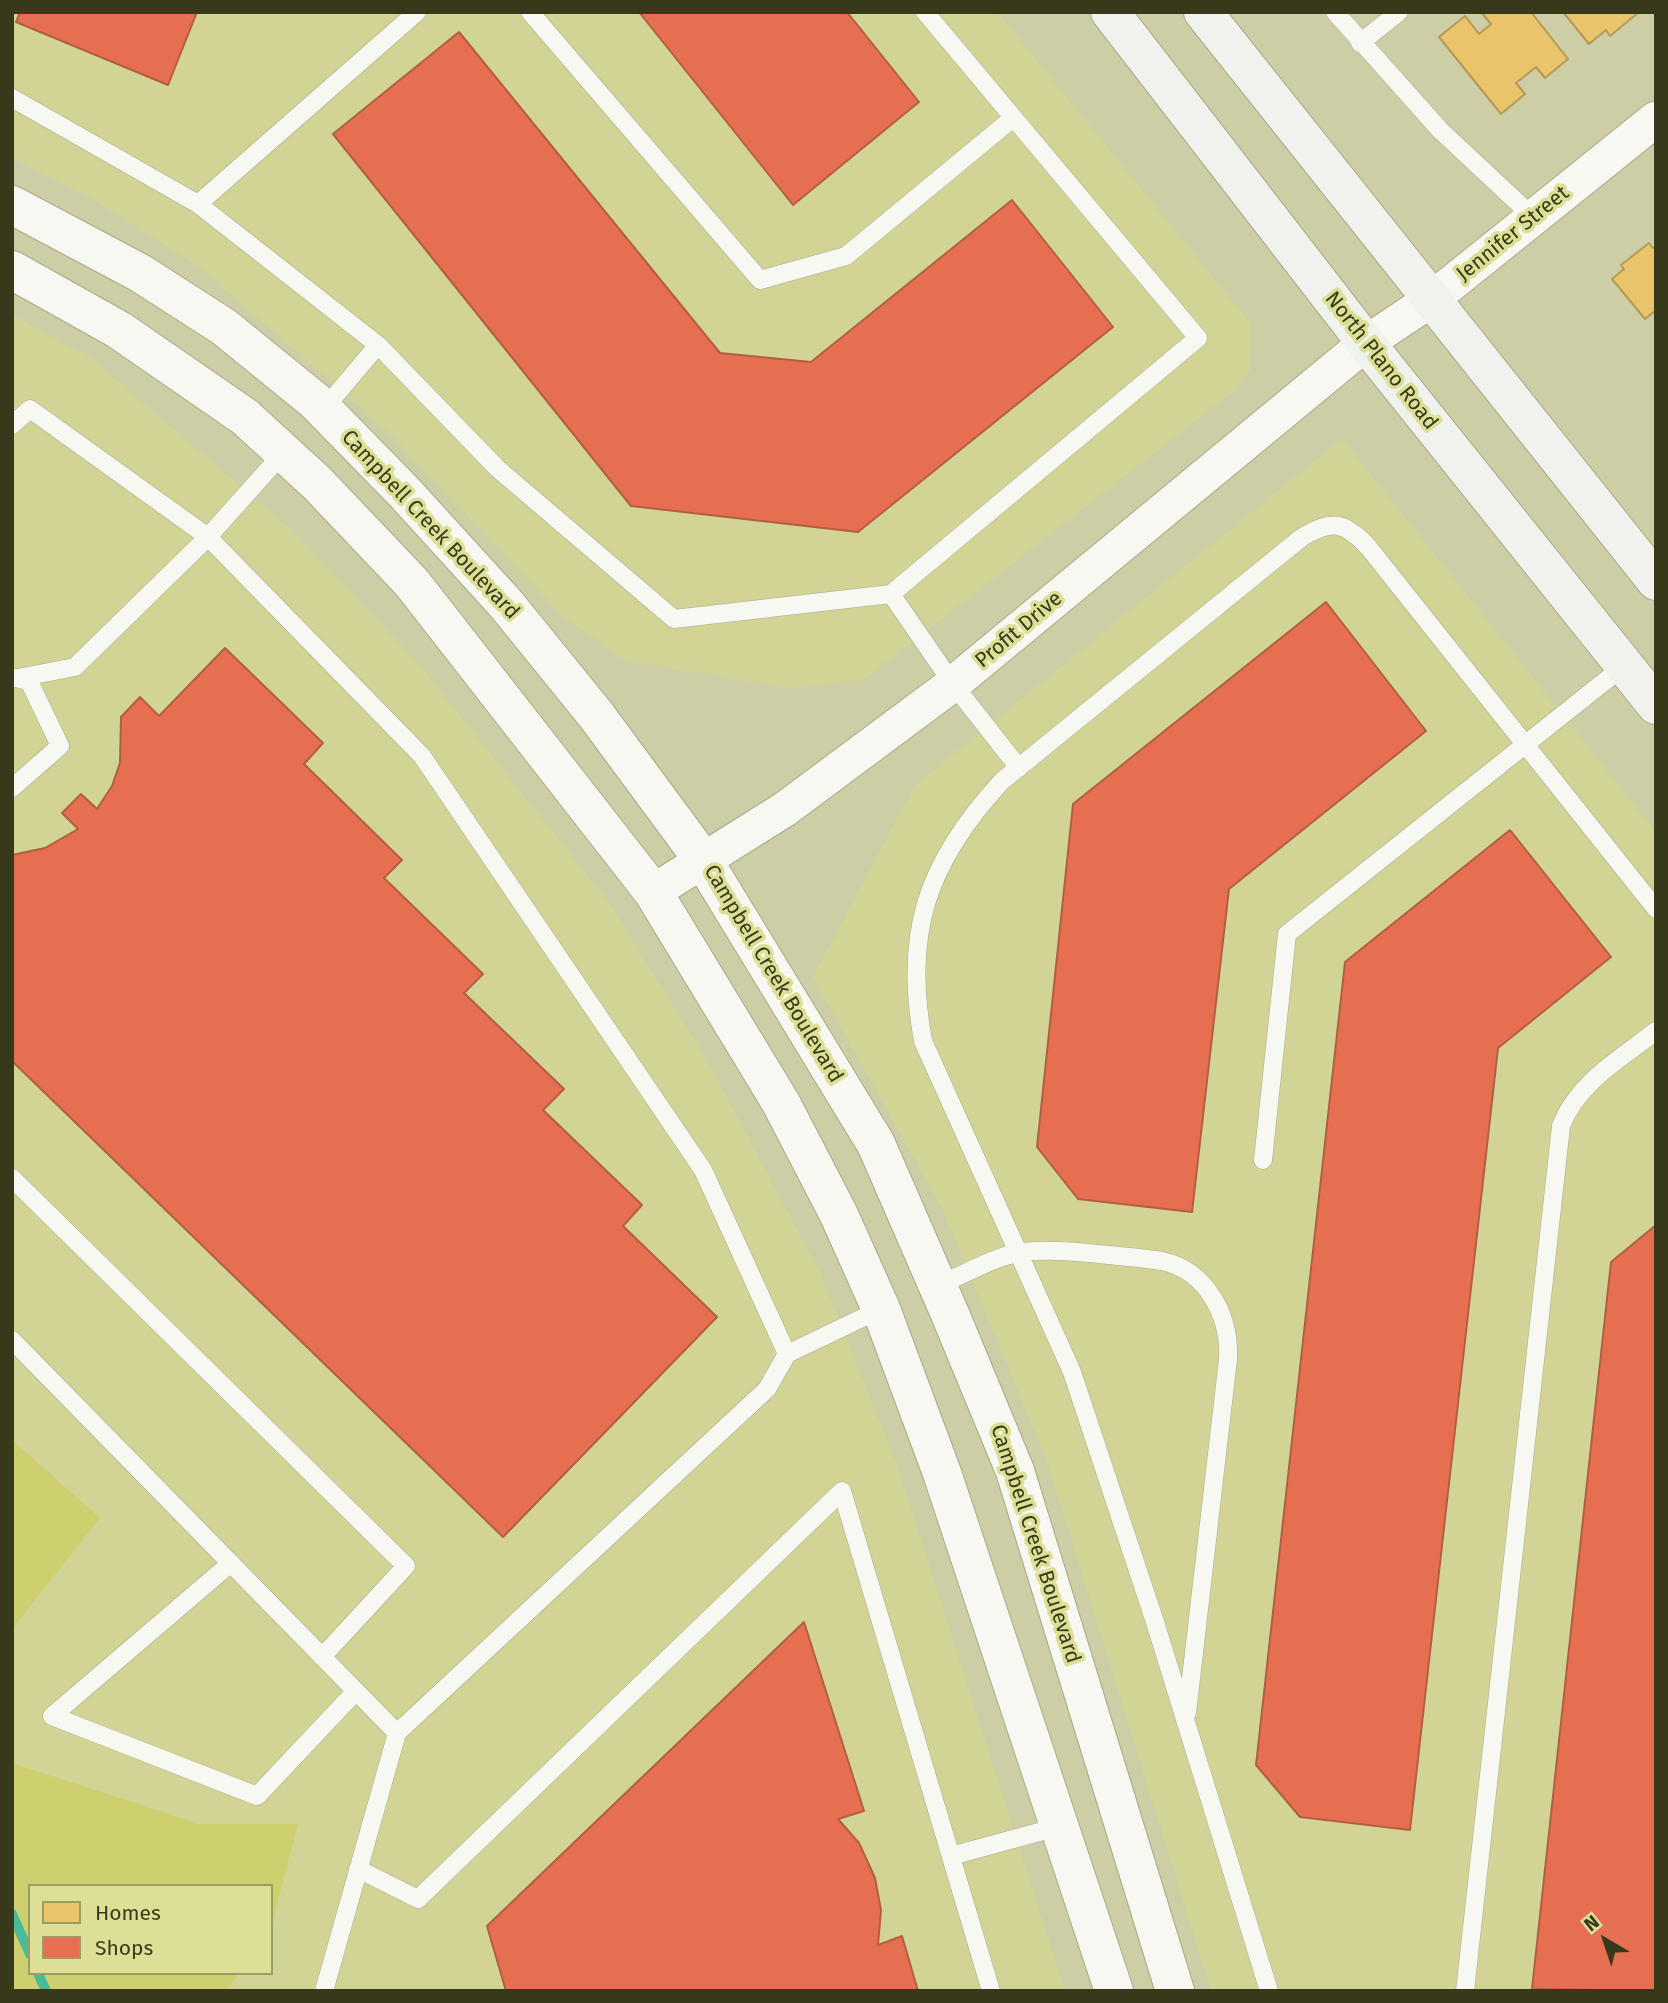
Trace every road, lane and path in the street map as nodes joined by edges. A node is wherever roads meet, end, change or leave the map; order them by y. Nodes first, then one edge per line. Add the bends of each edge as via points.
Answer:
1 (418, 12) edge
2 (530, 12) edge
3 (925, 12) edge
4 (1110, 12) edge
5 (1203, 12) edge
6 (1335, 12) edge
7 (1399, 12) edge
8 (1360, 43) junction
9 (12, 98) edge
10 (1013, 118) junction
11 (1656, 119) edge
12 (198, 204) junction
13 (12, 205) edge
14 (1533, 217) junction
15 (12, 270) edge
16 (1432, 299) junction
17 (1366, 343) junction
18 (378, 345) junction
19 (323, 410) junction
20 (12, 425) edge
21 (283, 453) junction
22 (208, 537) junction
23 (1656, 581) edge
24 (891, 594) junction
25 (1624, 666) junction
26 (15, 678) edge
27 (953, 684) junction
28 (1656, 705) edge
29 (1524, 743) junction
30 (1019, 768) junction
31 (12, 788) edge
32 (703, 860) junction
33 (653, 892) junction
34 (1656, 909) edge
35 (1656, 1031) edge
36 (1263, 1160) dead end
37 (12, 1178) edge
38 (1020, 1252) junction
39 (937, 1286) junction
40 (881, 1309) junction
41 (12, 1340) edge
42 (787, 1354) junction
43 (231, 1563) junction
44 (322, 1657) junction
45 (356, 1691) junction
46 (1186, 1720) junction
47 (397, 1733) junction
48 (1061, 1826) junction
49 (951, 1856) junction
50 (358, 1868) junction
51 (324, 1991) edge
52 (992, 1991) edge
53 (1114, 1991) edge
54 (1175, 1991) edge
55 (1269, 1991) edge
56 (1465, 1991) edge

1 - 12 lane
2 - 10 lane via 760,280 846,256
3 - 10 lane
4 - 17 main road, North Plano Road
5 - 16 main road
6 - 8 lane
7 - 8 lane
8 - 14 lane via 1440,130
9 - 12 lane
10 - 24 lane via 1198,338
11 - 14 street, Jennifer Street
12 - 18 lane
13 - 19 street, Campbell Creek Boulevard via 140,273 225,327
14 - 16 street, Jennifer Street
15 - 21 street via 119,330 245,417
16 - 17 street, Jennifer Street
16 - 23 main road
17 - 25 main road, North Plano Road
17 - 27 street, Profit Drive
18 - 19 lane
18 - 24 lane via 498,469 674,619
19 - 21 street
19 - 32 street, Campbell Creek Boulevard via 506,604 596,715
20 - 22 lane via 30,409
21 - 22 lane
21 - 33 street via 412,583
22 - 26 lane via 75,667
22 - 42 lane via 422,756 703,1170
24 - 27 lane
25 - 28 main road, North Plano Road
25 - 29 lane
26 - 31 lane via 29,681 60,746
27 - 30 lane
27 - 32 street, Profit Drive via 785,809
29 - 30 lane via 1356,534 1334,525 1301,538
29 - 34 lane
29 - 36 lane via 1287,934
30 - 38 lane via 976,809 949,850 918,931 914,966 923,1041
32 - 33 street, Profit Drive
32 - 39 street, Campbell Creek Boulevard via 876,1144
33 - 40 street via 781,1102
35 - 56 lane via 1586,1087 1561,1125
37 - 44 lane via 406,1566
38 - 39 lane
38 - 46 lane via 1072,1371
38 - 46 lane via 1072,1252 1164,1262 1200,1283 1225,1319 1228,1359
39 - 40 street
39 - 54 street, Campbell Creek Boulevard via 1015,1471
40 - 42 lane
40 - 48 street via 942,1473
41 - 43 lane
42 - 47 lane via 767,1389
43 - 44 lane
43 - 45 lane via 52,1716 257,1796
44 - 45 lane
45 - 47 lane
46 - 55 lane
47 - 50 lane
48 - 49 lane
48 - 53 street
49 - 50 lane via 842,1491 418,1899
49 - 52 lane
50 - 51 lane

